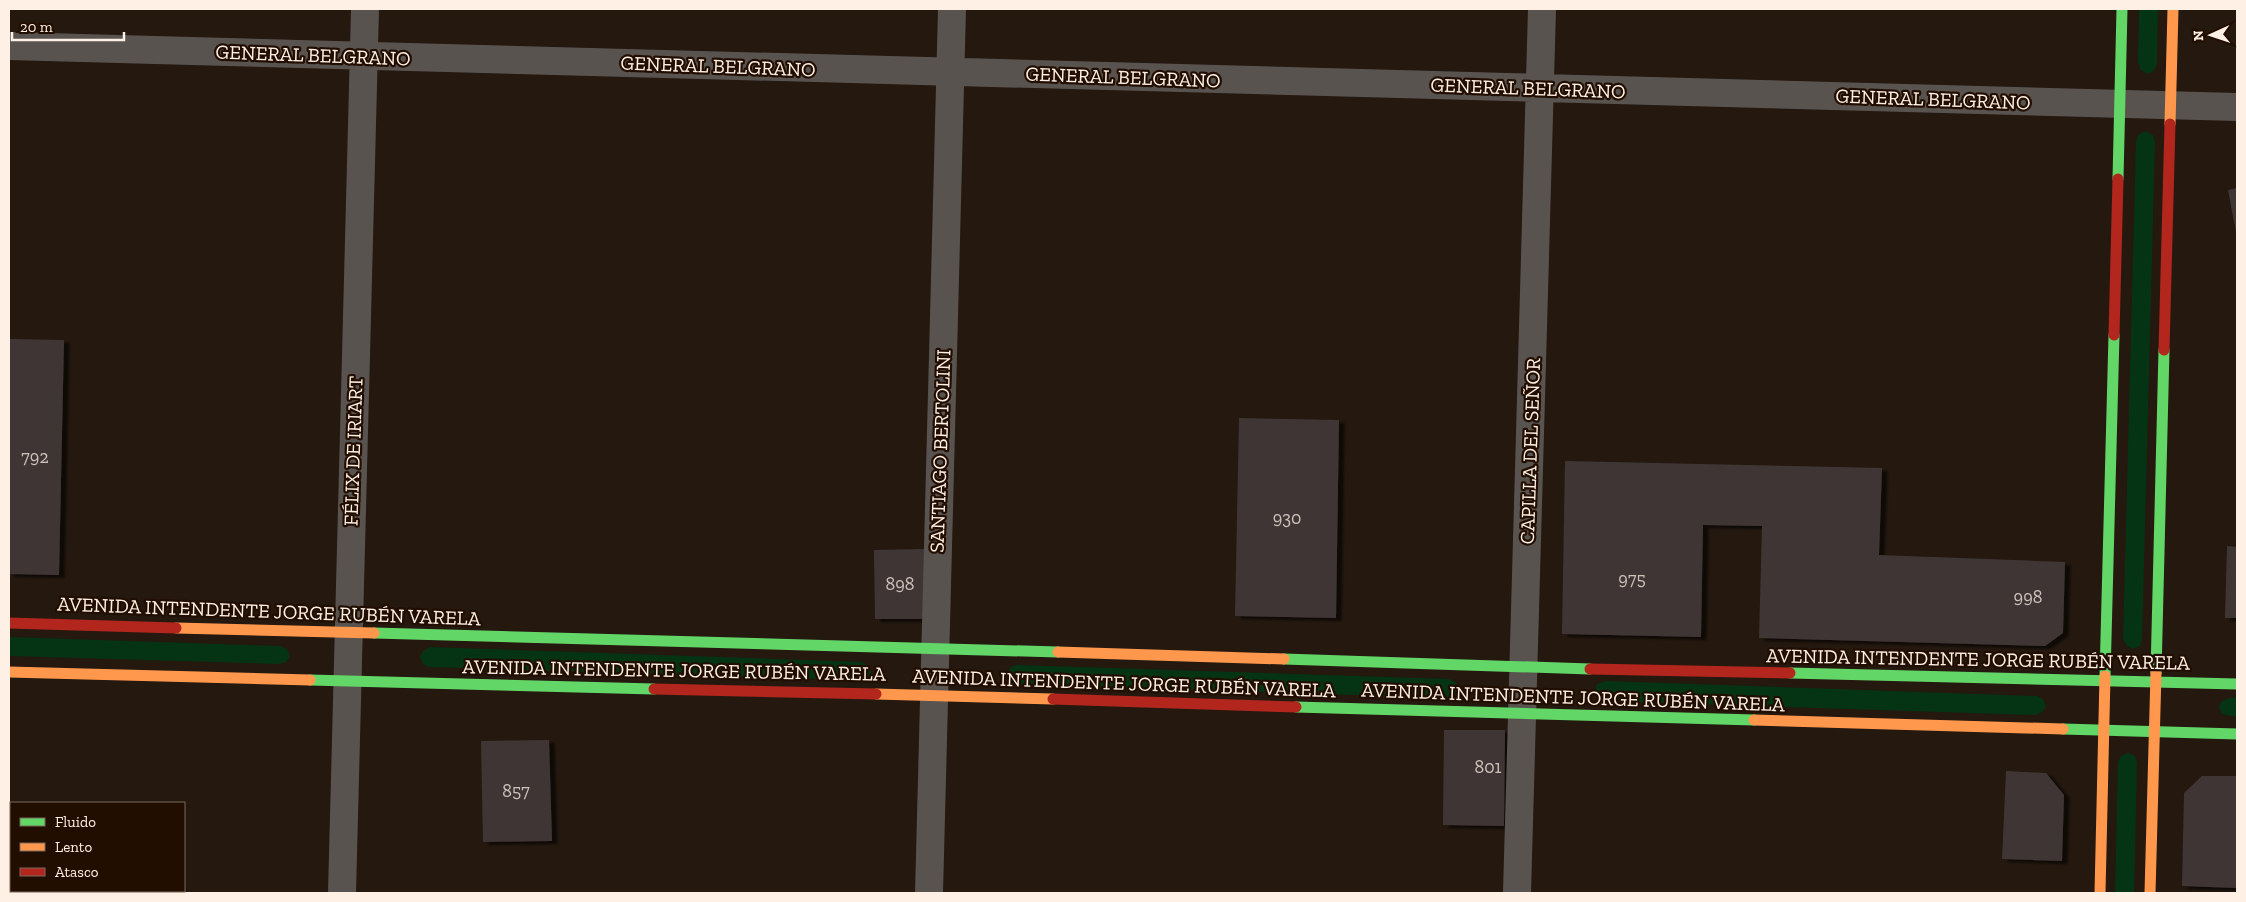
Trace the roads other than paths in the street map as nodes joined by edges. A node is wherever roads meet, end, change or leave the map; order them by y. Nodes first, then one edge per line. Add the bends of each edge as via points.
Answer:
1 (365, 9) edge
2 (952, 9) edge
3 (1542, 9) edge
4 (2122, 9) edge
5 (2174, 9) edge
6 (9, 46) edge
7 (364, 56) junction
8 (950, 72) junction
9 (1540, 88) junction
10 (2119, 104) junction
11 (2171, 106) junction
12 (2237, 107) edge
13 (9, 623) edge
14 (349, 632) junction
15 (935, 648) junction
16 (1524, 667) junction
17 (9, 672) edge
18 (348, 680) junction
19 (2105, 681) junction
20 (2156, 682) junction
21 (2237, 684) edge
22 (934, 696) junction
23 (1523, 714) junction
24 (2104, 731) junction
25 (2155, 732) junction
26 (2237, 734) edge
27 (342, 893) edge
28 (929, 893) edge
29 (1517, 893) edge
30 (2100, 893) edge
31 (2150, 893) edge

1 - 7 street, FÉLIX DE IRIART
2 - 8 street, SANTIAGO BERTOLINI
3 - 9 street, CAPILLA DEL SEÑOR
4 - 10 main road
5 - 11 main road
6 - 7 street, GENERAL BELGRANO
7 - 8 street, GENERAL BELGRANO
7 - 14 street, FÉLIX DE IRIART
8 - 9 street, GENERAL BELGRANO
8 - 15 street, SANTIAGO BERTOLINI
9 - 10 street, GENERAL BELGRANO
9 - 16 street, CAPILLA DEL SEÑOR
10 - 11 street, GENERAL BELGRANO
10 - 19 main road
11 - 12 street, GENERAL BELGRANO
11 - 20 main road
13 - 14 main road, AVENIDA INTENDENTE JORGE RUBÉN VARELA
14 - 15 main road, AVENIDA INTENDENTE JORGE RUBÉN VARELA
14 - 18 street, FÉLIX DE IRIART
15 - 16 main road, AVENIDA INTENDENTE JORGE RUBÉN VARELA
15 - 22 street, SANTIAGO BERTOLINI
16 - 19 main road, AVENIDA INTENDENTE JORGE RUBÉN VARELA
16 - 23 street, CAPILLA DEL SEÑOR
17 - 18 main road, AVENIDA INTENDENTE JORGE RUBÉN VARELA
18 - 22 main road, AVENIDA INTENDENTE JORGE RUBÉN VARELA
18 - 27 street, FÉLIX DE IRIART
19 - 20 main road, AVENIDA INTENDENTE JORGE RUBÉN VARELA
19 - 24 main road
20 - 21 main road, AVENIDA INTENDENTE JORGE RUBÉN VARELA
20 - 25 main road
22 - 23 main road, AVENIDA INTENDENTE JORGE RUBÉN VARELA
22 - 28 street, SANTIAGO BERTOLINI
23 - 24 main road, AVENIDA INTENDENTE JORGE RUBÉN VARELA
23 - 29 street, CAPILLA DEL SEÑOR
24 - 25 main road, AVENIDA INTENDENTE JORGE RUBÉN VARELA
24 - 30 main road
25 - 26 main road, AVENIDA INTENDENTE JORGE RUBÉN VARELA
25 - 31 main road

